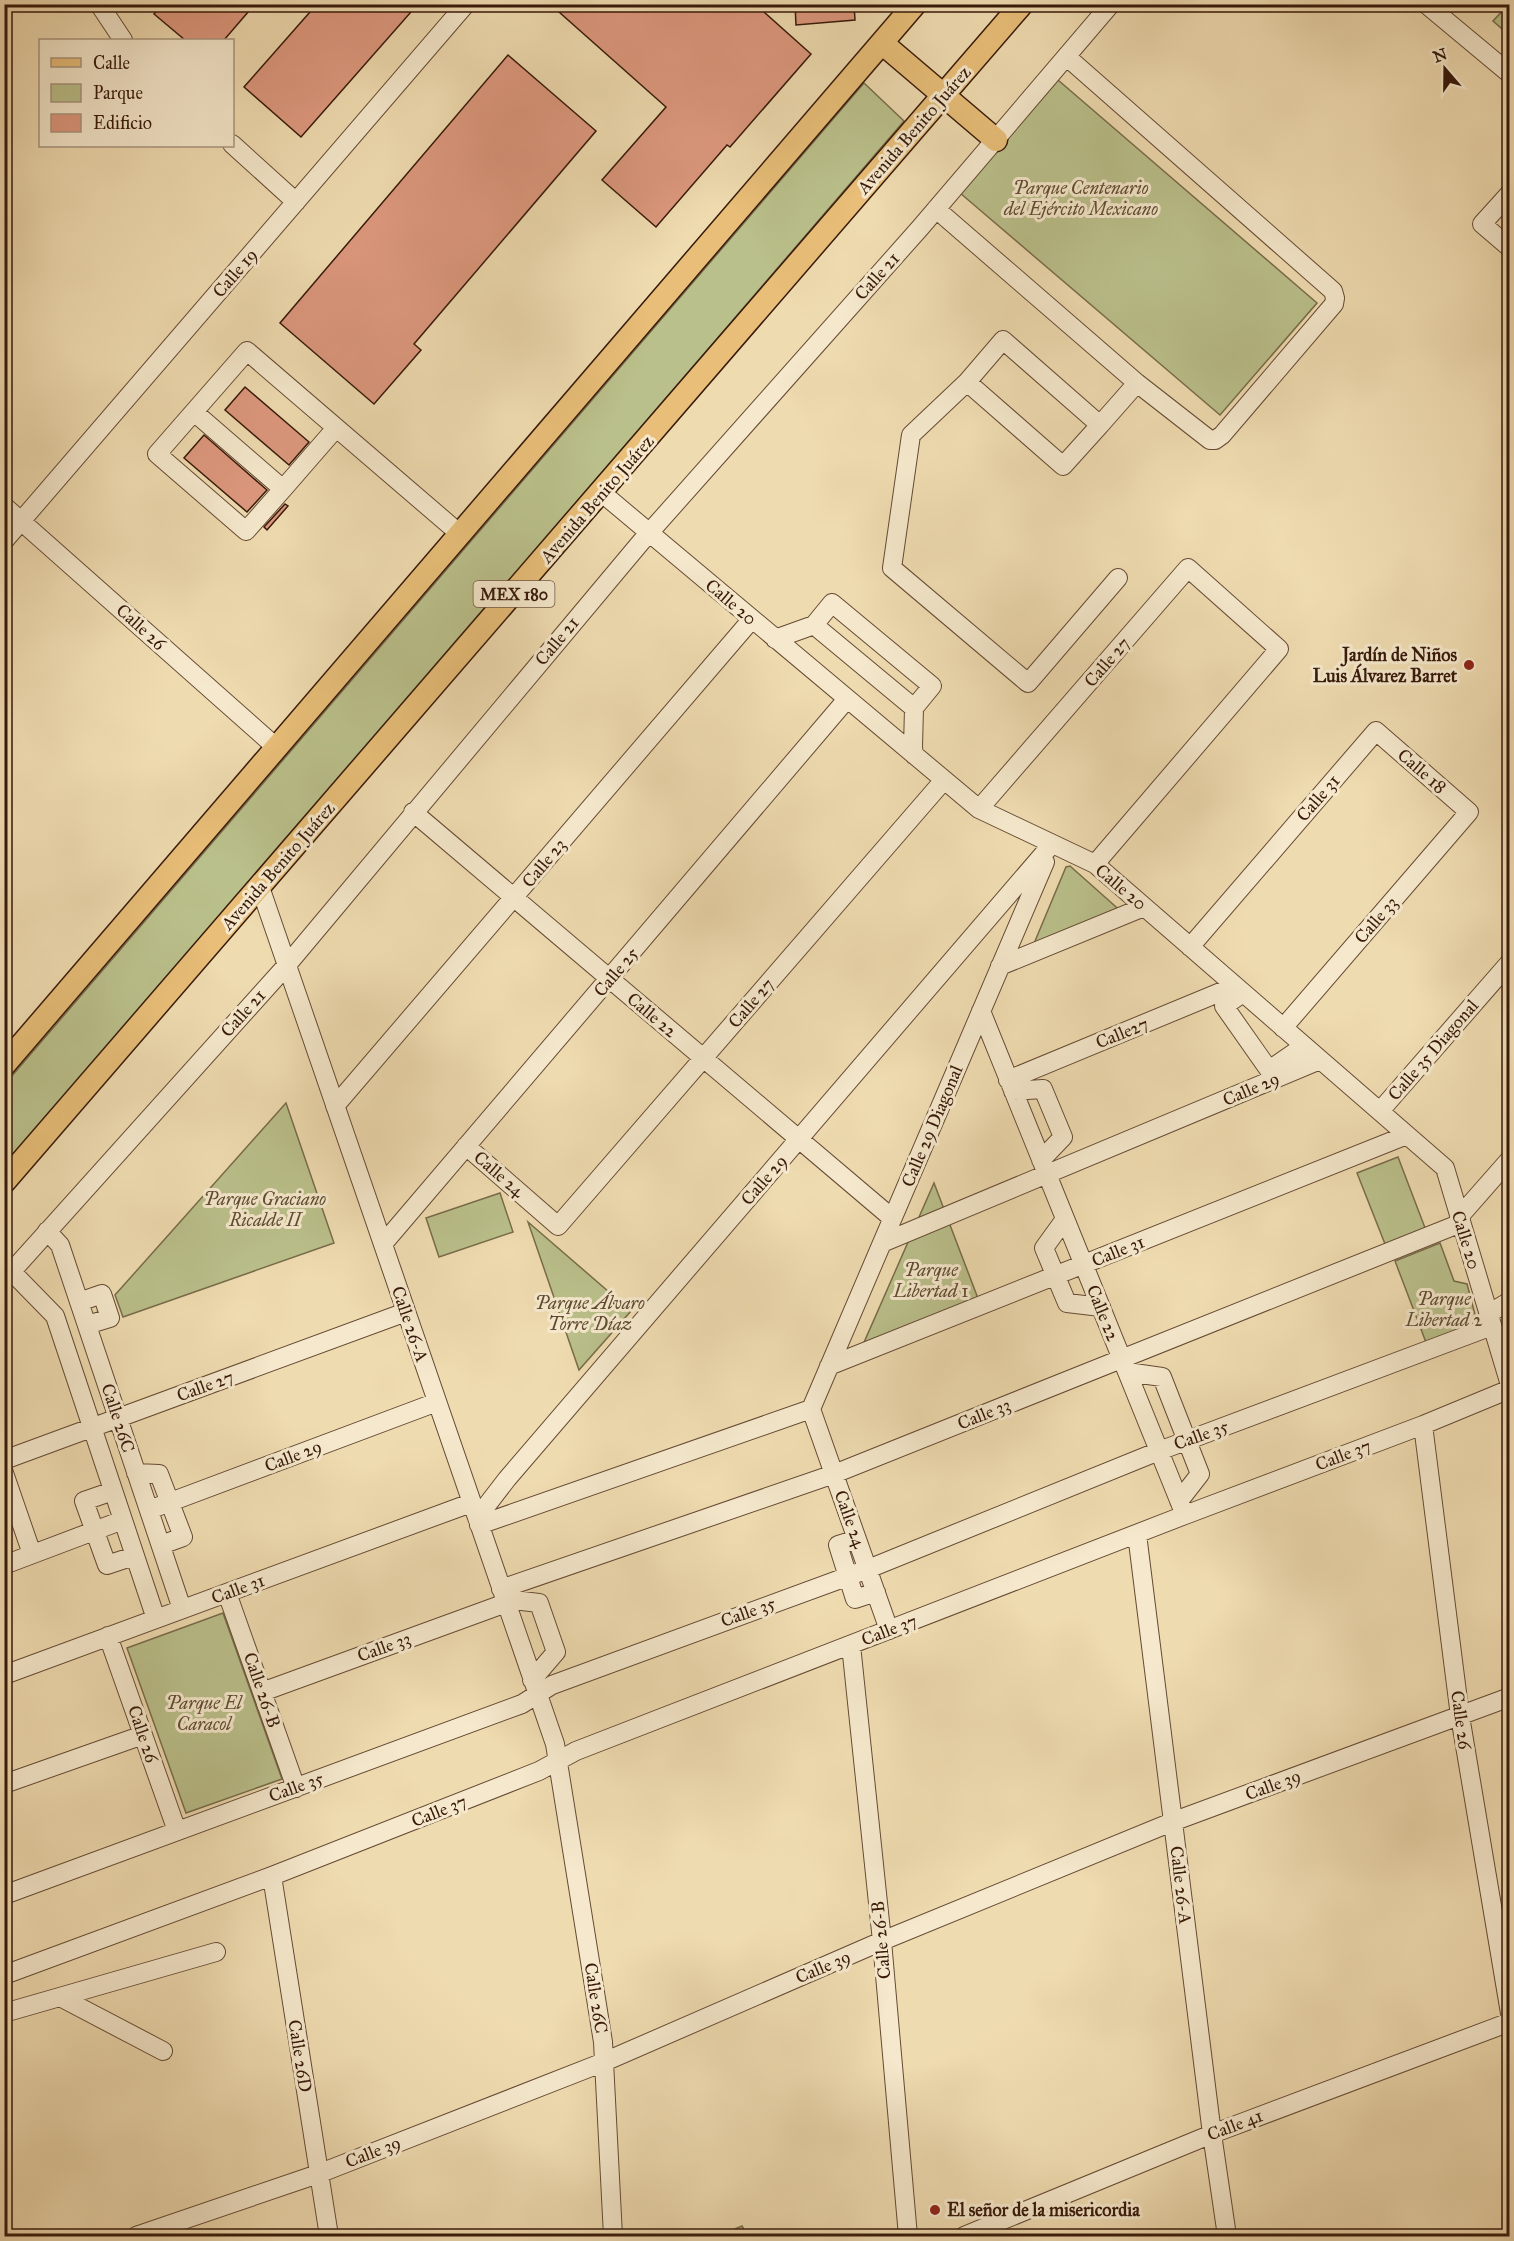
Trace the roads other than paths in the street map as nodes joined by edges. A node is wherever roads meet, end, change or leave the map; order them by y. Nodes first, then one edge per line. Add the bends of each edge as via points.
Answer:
1 (99, 4) edge
2 (466, 4) edge
3 (915, 4) edge
4 (1022, 4) edge
5 (1111, 4) edge
6 (1426, 4) edge
7 (122, 39) edge
8 (882, 43) junction
9 (1067, 57) junction
10 (1509, 74) edge
11 (943, 96) junction
12 (996, 140) junction
13 (234, 146) edge
14 (1509, 193) edge
15 (296, 202) junction
16 (936, 209) junction
17 (1509, 248) edge
18 (967, 382) junction
19 (1137, 383) junction
20 (194, 412) junction
21 (1100, 424) junction
22 (336, 428) junction
23 (283, 489) junction
24 (602, 493) junction
25 (4, 506) edge
26 (22, 521) junction
27 (649, 533) junction
28 (460, 534) junction
29 (4, 541) edge
30 (1118, 579) dead end
31 (752, 619) junction
32 (814, 625) junction
33 (775, 639) junction
34 (847, 699) junction
35 (914, 708) junction
36 (1376, 731) joint
37 (277, 747) junction
38 (914, 755) junction
39 (944, 780) junction
40 (979, 809) junction
41 (412, 812) junction
42 (1469, 812) joint
43 (1052, 844) junction
44 (1095, 864) junction
45 (260, 887) junction
46 (514, 898) junction
47 (1144, 907) junction
48 (1190, 947) junction
49 (1509, 962) edge
50 (287, 965) junction
51 (1000, 966) junction
52 (610, 979) junction
53 (1239, 989) junction
54 (981, 1011) junction
55 (1283, 1028) junction
56 (1304, 1046) junction
57 (703, 1058) junction
58 (1320, 1060) junction
59 (4, 1065) edge
60 (1011, 1085) junction
61 (335, 1106) junction
62 (1380, 1112) junction
63 (1407, 1135) junction
64 (799, 1139) junction
65 (466, 1146) junction
66 (1509, 1159) edge
67 (1044, 1167) junction
68 (4, 1182) edge
69 (892, 1218) junction
70 (1065, 1219) junction
71 (1460, 1220) junction
72 (558, 1226) joint
73 (47, 1231) junction
74 (882, 1243) junction
75 (383, 1244) junction
76 (1083, 1265) junction
77 (8, 1276) edge
78 (1056, 1276) junction
79 (1509, 1301) edge
80 (1101, 1307) junction
81 (406, 1312) junction
82 (1490, 1320) junction
83 (1124, 1365) junction
84 (829, 1366) junction
85 (1509, 1387) edge
86 (437, 1402) junction
87 (811, 1409) junction
88 (118, 1418) junction
89 (1423, 1425) junction
90 (92, 1428) junction
91 (1187, 1440) junction
92 (1159, 1450) junction
93 (4, 1460) edge
94 (4, 1473) edge
95 (136, 1473) junction
96 (834, 1474) junction
97 (113, 1491) junction
98 (170, 1502) junction
99 (1182, 1508) junction
100 (149, 1510) junction
101 (476, 1515) junction
102 (123, 1520) junction
103 (94, 1530) junction
104 (1137, 1534) junction
105 (857, 1539) junction
106 (161, 1545) junction
107 (32, 1554) junction
108 (134, 1556) junction
109 (4, 1564) edge
110 (868, 1569) junction
111 (848, 1576) junction
112 (876, 1592) junction
113 (227, 1593) junction
114 (504, 1597) junction
115 (182, 1609) junction
116 (156, 1619) junction
117 (889, 1630) junction
118 (108, 1636) junction
119 (851, 1645) junction
120 (4, 1675) edge
121 (540, 1686) junction
122 (262, 1692) junction
123 (1509, 1697) edge
124 (1460, 1716) junction
125 (143, 1735) junction
126 (557, 1761) junction
127 (4, 1784) edge
128 (296, 1788) junction
129 (1173, 1822) junction
130 (177, 1831) junction
131 (272, 1876) junction
132 (4, 1895) edge
133 (882, 1941) junction
134 (216, 1952) dead end
135 (4, 1975) edge
136 (60, 1997) junction
137 (4, 2013) edge
138 (1509, 2013) edge
139 (1509, 2022) edge
140 (163, 2051) dead end
141 (603, 2062) junction
142 (1212, 2134) junction
143 (318, 2174) junction
144 (136, 2236) edge
145 (328, 2236) edge
146 (613, 2236) edge
147 (908, 2236) edge
148 (964, 2236) edge
149 (1227, 2236) edge

1 - 7 street
2 - 15 street, Calle 19
3 - 8 main road
4 - 11 main road, Avenida Benito Juárez / MEX 180
5 - 9 street, Calle 21
6 - 10 street
8 - 11 main road
8 - 28 main road
9 - 12 street, Calle 21
9 - 19 street via 1333,291 1335,298 1334,304 1215,440
11 - 12 main road
11 - 24 main road, Avenida Benito Juárez / MEX 180
12 - 16 street, Calle 21
13 - 15 street
14 - 17 street via 1482,224
15 - 26 street, Calle 19
16 - 19 street
16 - 27 street, Calle 21
18 - 21 street via 1063,466
18 - 21 street via 1003,340
18 - 30 street via 911,435 892,568 1028,683
19 - 21 street
20 - 22 street via 247,351
20 - 23 street
20 - 23 street via 158,454 246,531
22 - 23 street
22 - 28 street
24 - 27 street, Calle 20
24 - 45 main road, Avenida Benito Juárez / MEX 180
25 - 26 street, Calle 26
26 - 29 street, Calle 19
26 - 37 street, Calle 26
27 - 31 street, Calle 20
27 - 41 street, Calle 21
28 - 37 main road
31 - 33 street, Calle 20
31 - 46 street, Calle 23
32 - 33 street
32 - 35 street
32 - 35 street via 832,603 896,656 932,686
33 - 34 street, Calle 20
34 - 38 street, Calle 20
34 - 52 street, Calle 25
35 - 38 street
36 - 42 street, Calle 18
36 - 48 street, Calle 31
37 - 59 main road
38 - 39 street, Calle 20
39 - 40 street, Calle 20
39 - 57 street, Calle 27
40 - 43 street, Calle 20
40 - 44 street, Calle 27 via 1188,568 1279,649
41 - 46 street, Calle 22
41 - 50 street, Calle 21
42 - 55 street, Calle 33
43 - 44 street, Calle 20
43 - 51 street, Calle 29 Diagonal
43 - 64 street, Calle 29
44 - 47 street, Calle 20
45 - 50 street, Calle 26-A
45 - 68 main road, Avenida Benito Juárez / MEX 180
46 - 52 street, Calle 22
46 - 61 street, Calle 23
47 - 48 street, Calle 20
47 - 51 street
48 - 53 street, Calle 20
49 - 62 street, Calle 35 Diagonal
50 - 61 street, Calle 26-A
50 - 73 street, Calle 21
51 - 54 street, Calle 29 Diagonal
52 - 57 street, Calle 22
52 - 65 street, Calle 25
53 - 55 street, Calle 20
53 - 56 street via 1224,1006 1269,1070
53 - 60 street, Calle27
54 - 60 street, Calle 22
54 - 69 street, Calle 29 Diagonal
55 - 56 street, Calle 20
56 - 58 street, Calle 20
57 - 64 street, Calle 22
57 - 72 street, Calle 27
58 - 62 street, Calle 20
58 - 67 street, Calle 29
60 - 67 street, Calle 22
60 - 67 street via 1043,1089 1063,1137
61 - 75 street, Calle 26-A
62 - 63 street, Calle 20
63 - 71 street, Calle 20 via 1445,1168
63 - 76 street, Calle 31
64 - 69 street, Calle 22
64 - 101 street, Calle 29
65 - 72 street, Calle 24
65 - 75 street, Calle 25
66 - 71 street
67 - 70 street, Calle 22
67 - 74 street, Calle 29
69 - 74 street, Calle 29 Diagonal
70 - 76 street, Calle 22
70 - 78 street via 1044,1248
71 - 82 street, Calle 20
71 - 83 street, Calle 33
73 - 77 street, Calle 21
73 - 88 street, Calle 26C via 60,1245
74 - 84 street, Calle 29 Diagonal
75 - 81 street, Calle 26-A
76 - 78 street, Calle 31
76 - 80 street, Calle 22
77 - 90 street, Calle 26C via 55,1316
78 - 80 street via 1067,1303
78 - 84 street, Calle 31
79 - 82 street
80 - 83 street, Calle 22
81 - 86 street, Calle 26-A
81 - 88 street, Calle 27
82 - 85 street, Calle 20
82 - 91 street, Calle 35
83 - 91 street via 1162,1377
83 - 92 street, Calle 22
83 - 96 street, Calle 33
84 - 87 street, Calle 29 Diagonal
85 - 89 street, Calle 37
86 - 98 street, Calle 29
86 - 101 street, Calle 26-A
87 - 96 street, Calle 24
87 - 101 street, Calle 31
88 - 90 street, Calle 27
88 - 95 street, Calle 26C
89 - 99 street, Calle 37
89 - 124 street, Calle 26
90 - 93 street, Calle 27
90 - 97 street, Calle 26C
91 - 92 street, Calle 35
91 - 99 street via 1200,1474
92 - 99 street, Calle 22
92 - 110 street, Calle 35
94 - 107 street
95 - 98 street via 159,1474
95 - 100 street, Calle 26C
96 - 105 street, Calle 24
96 - 114 street, Calle 33
97 - 102 street, Calle 26C
97 - 103 street via 84,1501
98 - 100 street, Calle 29
98 - 106 street via 183,1537
99 - 104 street, Calle 37
100 - 106 street, Calle 26C
101 - 113 street, Calle 31
101 - 114 street, Calle 26-A
102 - 103 street
102 - 108 street, Calle 26C
103 - 107 street
103 - 108 street via 107,1565
104 - 117 street, Calle 37
104 - 129 street, Calle 26-A
105 - 110 street, Calle 24
105 - 111 street via 838,1545
106 - 115 street, Calle 26C
107 - 109 street
108 - 116 street, Calle 26C
110 - 111 street, Calle 35
110 - 112 street, Calle 24
111 - 112 street via 855,1599
111 - 121 street, Calle 35
112 - 117 street, Calle 24
113 - 115 street, Calle 31
113 - 122 street, Calle 26-B
114 - 121 street, Calle 26-A
114 - 121 street via 539,1603 556,1652
114 - 122 street, Calle 33
115 - 116 street, Calle 31
116 - 118 street, Calle 31
117 - 119 street, Calle 37
118 - 120 street, Calle 31
118 - 125 street, Calle 26
119 - 126 street, Calle 37
119 - 133 street, Calle 26-B
121 - 126 street, Calle 26-A
121 - 128 street, Calle 35 via 522,1704
122 - 128 street, Calle 26-B
123 - 124 street, Calle 39
124 - 129 street, Calle 39
124 - 138 street, Calle 26
125 - 127 street
125 - 130 street, Calle 26
126 - 131 street, Calle 37
126 - 141 street, Calle 26C via 603,2042
128 - 130 street, Calle 35
129 - 133 street, Calle 39
129 - 142 street, Calle 26-A
130 - 132 street, Calle 35
131 - 135 street, Calle 37
131 - 143 street, Calle 26D
133 - 141 street, Calle 39
133 - 147 street, Calle 26-B
134 - 136 street
136 - 137 street
136 - 140 street
139 - 142 street, Calle 41
141 - 143 street, Calle 39
141 - 146 street, Calle 26C
142 - 148 street, Calle 41
142 - 149 street, Calle 26-A
143 - 144 street, Calle 39
143 - 145 street, Calle 26D

